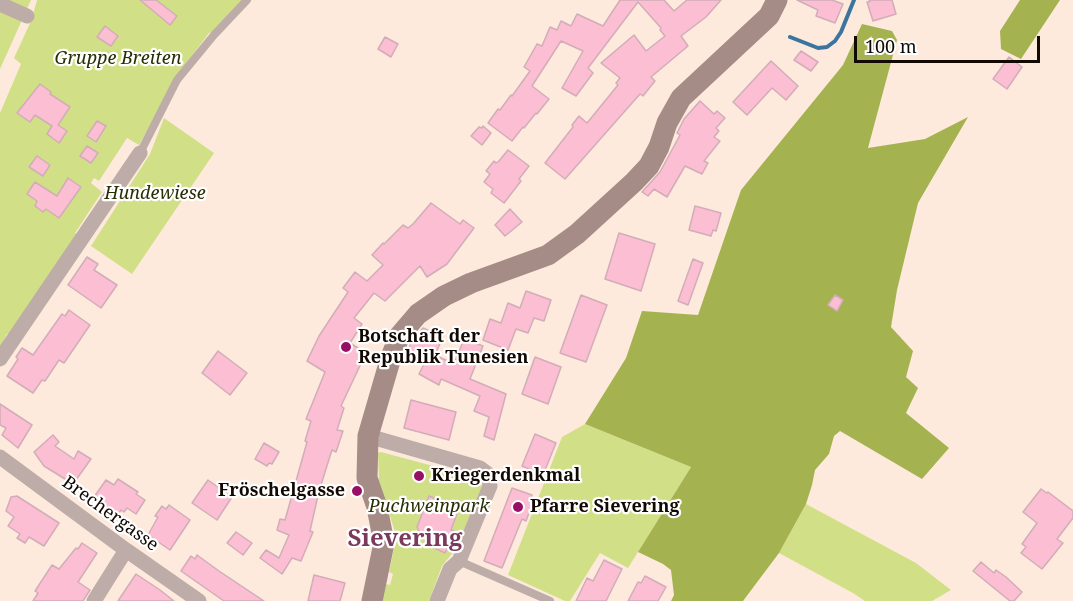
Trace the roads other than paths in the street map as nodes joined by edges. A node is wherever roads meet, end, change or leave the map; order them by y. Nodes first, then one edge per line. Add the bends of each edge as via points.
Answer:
1 (247, 0) edge
2 (777, 0) edge
3 (0, 4) edge
4 (27, 16) dead end
5 (140, 153) joint
6 (0, 359) edge
7 (368, 436) junction
8 (0, 457) edge
9 (126, 550) junction
10 (459, 561) junction
11 (94, 601) edge
12 (199, 601) edge
13 (372, 601) edge
14 (437, 601) edge
15 (550, 601) edge

1 - 5 lane via 177,80
2 - 7 main road via 769,16 681,98 649,166 577,234 548,255 471,283 418,314 400,335
3 - 4 street
5 - 6 street
7 - 10 street via 480,468 488,474 490,486
7 - 13 main road via 367,478 384,543
8 - 9 street, Brechergasse
9 - 11 street
9 - 12 street, Brechergasse
10 - 14 street via 450,569
10 - 15 lane

